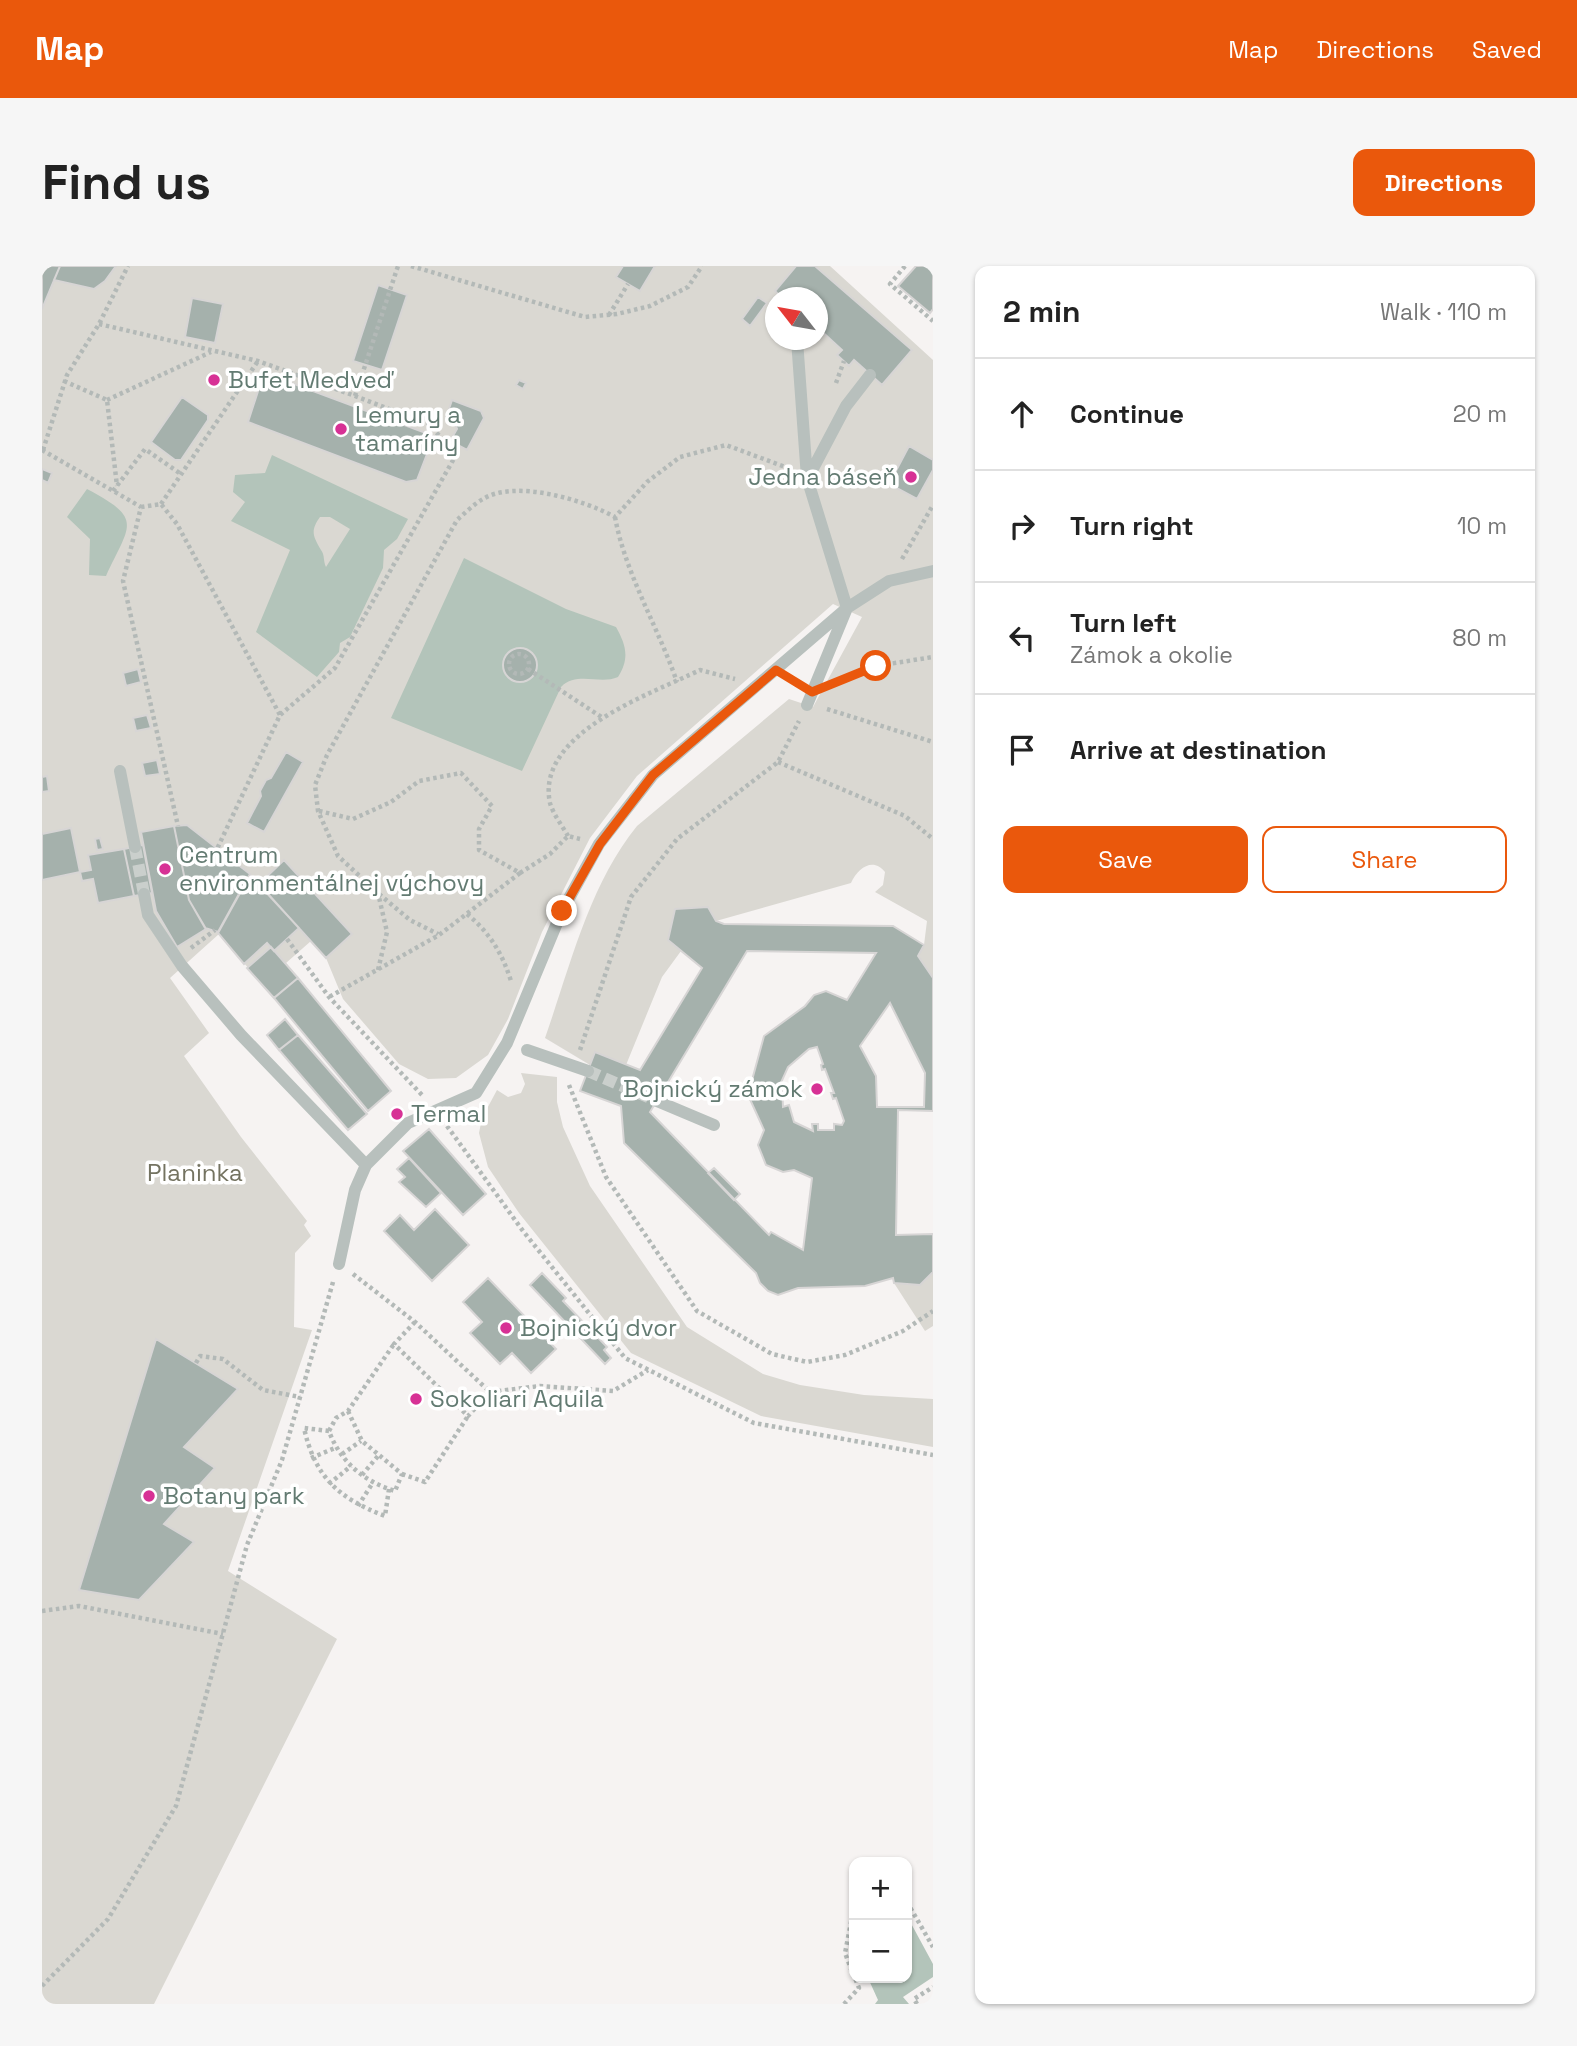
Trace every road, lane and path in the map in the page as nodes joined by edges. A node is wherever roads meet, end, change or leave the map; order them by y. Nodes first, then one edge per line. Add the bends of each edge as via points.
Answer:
1 (128, 266) edge
2 (398, 266) edge
3 (411, 266) edge
4 (702, 266) edge
5 (905, 266) edge
6 (628, 284) dead end
7 (609, 315) junction
8 (933, 321) edge
9 (99, 324) junction
10 (798, 350) edge
11 (213, 351) junction
12 (258, 361) junction
13 (870, 375) dead end
14 (64, 381) junction
15 (355, 396) junction
16 (107, 400) junction
17 (42, 450) edge
18 (181, 474) junction
19 (807, 478) junction
20 (117, 486) junction
21 (113, 491) junction
22 (161, 503) junction
23 (933, 505) edge
24 (141, 507) junction
25 (615, 517) junction
26 (933, 571) edge
27 (889, 581) junction
28 (847, 608) junction
29 (933, 657) edge
30 (530, 671) junction
31 (677, 681) junction
32 (758, 685) junction
33 (812, 692) junction
34 (807, 705) joint
35 (280, 715) junction
36 (603, 718) junction
37 (933, 742) edge
38 (120, 771) dead end
39 (318, 811) junction
40 (178, 825) dead end
41 (568, 836) junction
42 (933, 839) edge
43 (600, 844) junction
44 (135, 847) tunnel mouth
45 (217, 849) dead end
46 (520, 873) junction
47 (378, 893) junction
48 (144, 894) tunnel mouth
49 (467, 914) junction
50 (215, 930) dead end
51 (439, 935) junction
52 (287, 939) dead end
53 (199, 943) dead end
54 (378, 970) junction
55 (329, 997) junction
56 (521, 1012) junction
57 (507, 1043) junction
58 (588, 1071) tunnel mouth
59 (657, 1101) tunnel mouth
60 (436, 1110) junction
61 (714, 1125) dead end
62 (366, 1166) junction
63 (339, 1264) junction
64 (415, 1322) junction
65 (394, 1344) junction
66 (196, 1363) dead end
67 (648, 1370) junction
68 (490, 1392) junction
69 (300, 1397) junction
70 (348, 1411) junction
71 (468, 1416) junction
72 (329, 1431) junction
73 (362, 1440) junction
74 (335, 1448) junction
75 (342, 1454) junction
76 (933, 1455) edge
77 (378, 1456) junction
78 (311, 1458) junction
79 (351, 1466) junction
80 (402, 1474) junction
81 (362, 1475) junction
82 (330, 1484) junction
83 (372, 1484) junction
84 (389, 1489) junction
85 (358, 1506) junction
86 (42, 1611) edge
87 (223, 1634) junction
88 (912, 1911) edge
89 (849, 1933) edge
90 (933, 1947) edge
91 (849, 1964) edge
92 (857, 1983) edge
93 (42, 1986) edge
94 (933, 1987) edge
95 (844, 2004) edge
96 (917, 2004) edge

1 - 9 path
2 - 15 path
3 - 7 path via 554,310 585,317
4 - 7 path via 688,287 650,306
5 - 8 path via 890,284
6 - 7 path
9 - 11 path
9 - 14 path
10 - 19 street
11 - 12 path
11 - 16 path
12 - 15 path
12 - 18 path
13 - 19 street via 846,406
14 - 16 path
14 - 17 path
15 - 35 path via 429,424 456,455 335,668
16 - 20 path
17 - 21 path
18 - 20 path via 145,449
18 - 22 path
19 - 25 path via 726,445 680,457 647,482
19 - 28 street
20 - 21 path
21 - 24 path
22 - 24 path
22 - 35 path via 177,524
23 - 27 path
24 - 40 path via 123,581
25 - 31 path via 621,549
25 - 39 path via 591,504 517,490 484,498 457,520 327,755 314,785
26 - 27 street
27 - 28 street
28 - 32 street
28 - 33 street
29 - 33 path via 876,666
30 - 30 path via 514,673 511,659 524,656
30 - 36 path
31 - 32 path via 700,670
31 - 36 path
32 - 43 street via 653,775
33 - 34 street
33 - 37 path via 821,707
34 - 42 path via 778,762 905,816
35 - 45 path
36 - 41 path via 577,736 550,773 550,804
38 - 44 street
39 - 46 path via 353,819 391,802 419,780 461,773 492,806 479,829 479,850
39 - 47 path via 338,856
41 - 43 path
41 - 46 path
43 - 56 street via 562,911
46 - 49 path
47 - 51 path via 410,920
47 - 54 path via 387,932
48 - 62 street via 148,915 183,966 241,1035
49 - 51 path
49 - 56 path via 488,931 505,961
50 - 53 path
51 - 54 path
52 - 55 path
54 - 55 path
55 - 60 path
56 - 57 street
57 - 58 street, bridge
57 - 60 street via 476,1093
59 - 61 street
60 - 62 street via 408,1123
60 - 67 path via 523,1231 625,1358
62 - 63 street via 355,1190
63 - 64 path
63 - 69 path
64 - 65 path
64 - 68 path
65 - 70 path
65 - 71 path
66 - 69 path via 200,1356 223,1359 263,1390
67 - 68 path via 613,1391 540,1386
67 - 76 path via 754,1423
68 - 71 path
69 - 87 path via 282,1460 247,1545
70 - 72 path via 336,1418
70 - 73 path
71 - 80 path via 425,1482
72 - 74 path
72 - 78 path via 304,1428
73 - 75 path
73 - 77 path
74 - 75 path
74 - 78 path
75 - 79 path
77 - 80 path
77 - 81 path
78 - 82 path
79 - 81 path
79 - 82 path
80 - 84 path via 396,1491
81 - 83 path
82 - 85 path
83 - 84 path
83 - 85 path
84 - 85 path via 384,1516
86 - 87 path via 79,1606
87 - 93 path via 176,1806 108,1919
88 - 90 path
89 - 91 path via 845,1953
92 - 95 path via 859,1988
94 - 96 path via 914,1999

